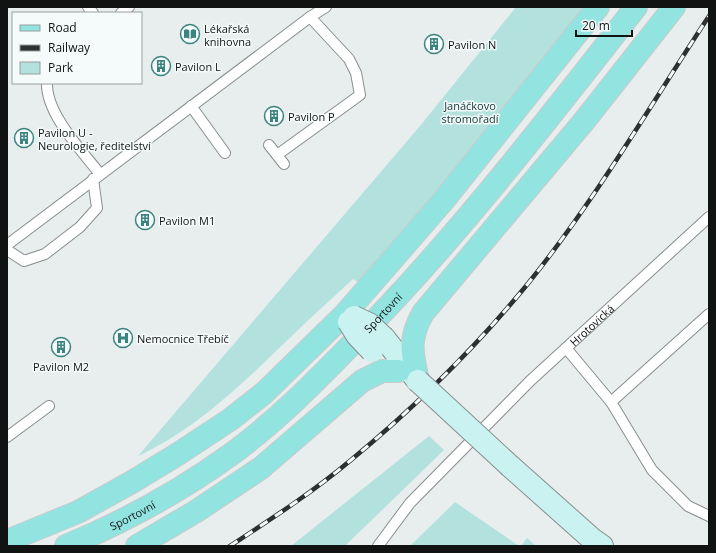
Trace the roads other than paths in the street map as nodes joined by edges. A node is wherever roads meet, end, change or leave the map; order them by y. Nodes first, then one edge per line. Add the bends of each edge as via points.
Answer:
1 (326, 7) edge
2 (598, 7) edge
3 (636, 7) edge
4 (674, 7) edge
5 (310, 17) junction
6 (47, 84) edge
7 (191, 106) junction
8 (269, 145) dead end
9 (225, 153) dead end
10 (277, 155) junction
11 (284, 164) dead end
12 (97, 177) junction
13 (709, 217) edge
14 (7, 245) edge
15 (7, 250) edge
16 (709, 314) edge
17 (349, 318) junction
18 (378, 345) junction
19 (566, 348) junction
20 (398, 371) junction
21 (418, 381) junction
22 (611, 402) junction
23 (49, 406) dead end
24 (7, 438) edge
25 (709, 516) edge
26 (7, 540) edge
27 (66, 546) edge
28 (137, 546) edge
29 (378, 546) edge
30 (602, 546) edge

1 - 5 lane
2 - 17 main road
3 - 27 main road, Sportovní via 562,102 416,276 382,314 274,420 232,453 165,495 99,532
4 - 21 main road via 585,120 423,313 414,329 413,341
5 - 7 lane
5 - 10 lane via 349,59 356,73 360,95
6 - 12 lane via 47,92 59,119
7 - 9 lane
7 - 12 lane
8 - 10 lane
10 - 11 lane
12 - 14 lane
12 - 15 lane via 97,208 80,227 45,254 24,261
13 - 19 lane, Hrotovická
16 - 22 lane
17 - 18 main road, bridge via 357,335
17 - 26 main road via 264,393 231,419 178,454 78,512
18 - 20 main road via 386,364
18 - 21 main road
19 - 22 lane
19 - 29 lane, Hrotovická via 410,502
20 - 21 main road
20 - 28 main road via 382,371 362,381 261,468 195,512
21 - 30 main road, bridge via 592,540
22 - 25 lane via 652,470 688,506
23 - 24 lane

